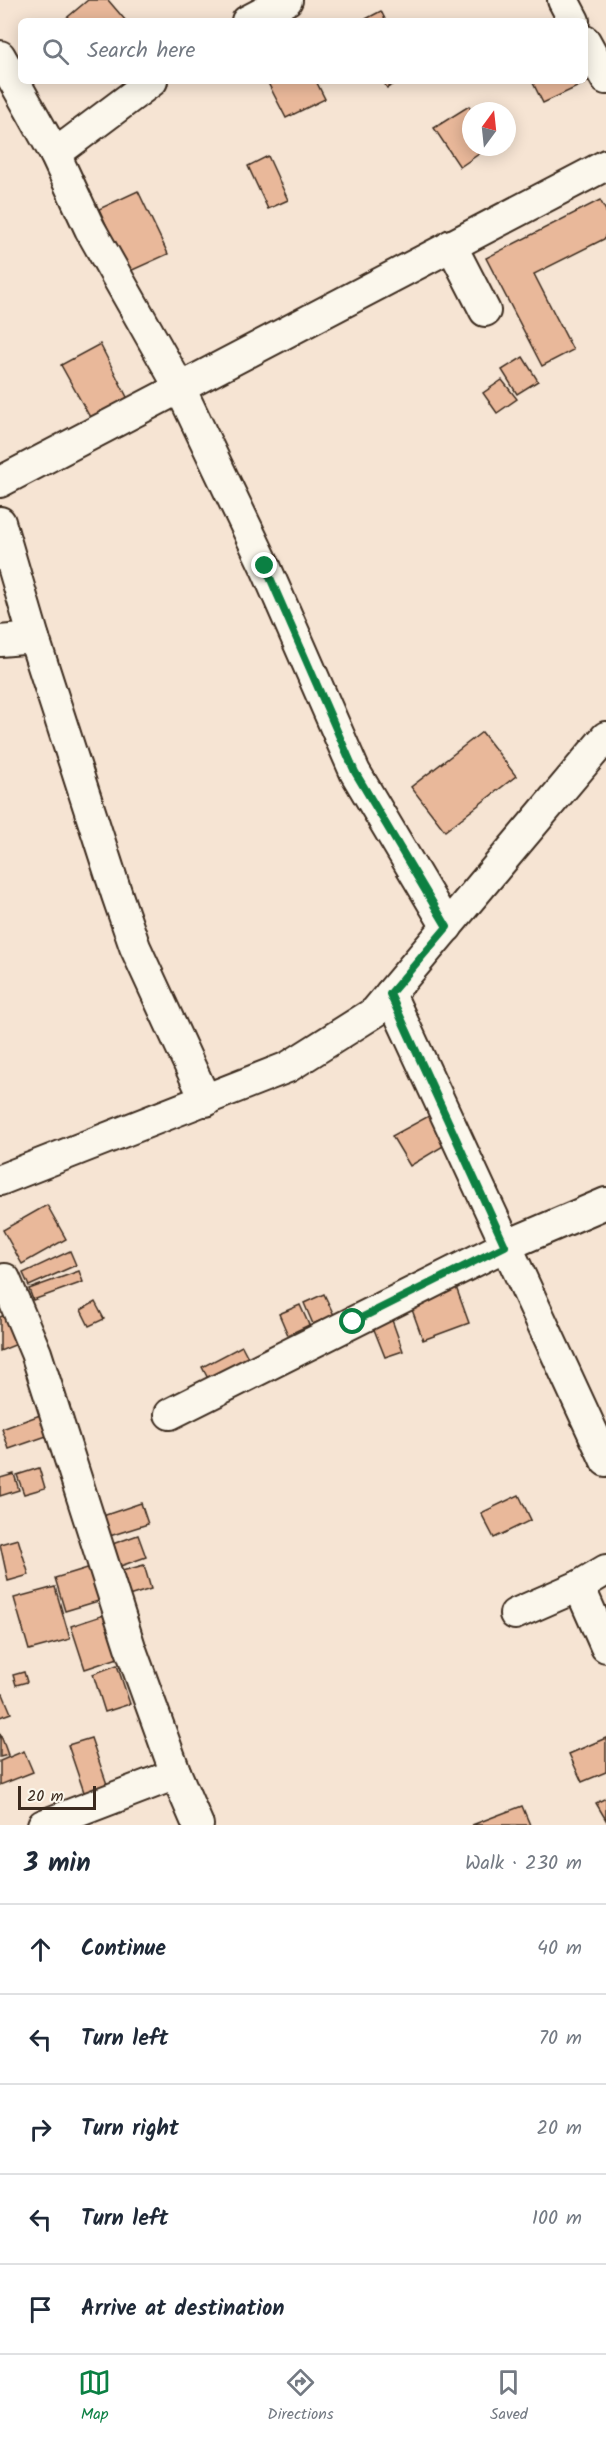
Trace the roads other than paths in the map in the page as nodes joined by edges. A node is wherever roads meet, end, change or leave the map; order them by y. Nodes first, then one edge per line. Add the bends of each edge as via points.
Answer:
1 (287, 0) edge
2 (563, 0) edge
3 (253, 18) edge
4 (572, 18) edge
5 (588, 47) edge
6 (0, 56) edge
7 (606, 80) edge
8 (148, 84) edge
9 (55, 154) junction
10 (606, 165) edge
11 (451, 245) junction
12 (485, 311) dead end
13 (180, 388) junction
14 (0, 482) edge
15 (0, 522) edge
16 (34, 638) junction
17 (0, 641) edge
18 (606, 737) edge
19 (447, 927) junction
20 (390, 994) junction
21 (206, 1101) junction
22 (0, 1180) edge
23 (606, 1203) edge
24 (505, 1246) junction
25 (5, 1280) dead end
26 (170, 1414) dead end
27 (606, 1461) edge
28 (606, 1570) edge
29 (579, 1586) junction
30 (515, 1614) dead end
31 (606, 1647) edge
32 (176, 1774) junction
33 (44, 1825) edge
34 (198, 1825) edge

1 - 3 street
2 - 4 street
5 - 7 street
6 - 9 street
8 - 9 street
9 - 13 street via 90,229
10 - 11 street
11 - 12 street
11 - 13 street
13 - 14 street
13 - 19 street via 265,566 355,772
15 - 16 street
16 - 17 street
16 - 21 street via 135,947
18 - 19 street
19 - 20 street
20 - 21 street via 375,1012 288,1067
20 - 24 street
21 - 22 street
23 - 24 street
24 - 26 street
24 - 27 street
25 - 32 street via 36,1353 130,1647
28 - 29 street
29 - 30 street
29 - 31 street
32 - 33 street
32 - 34 street

